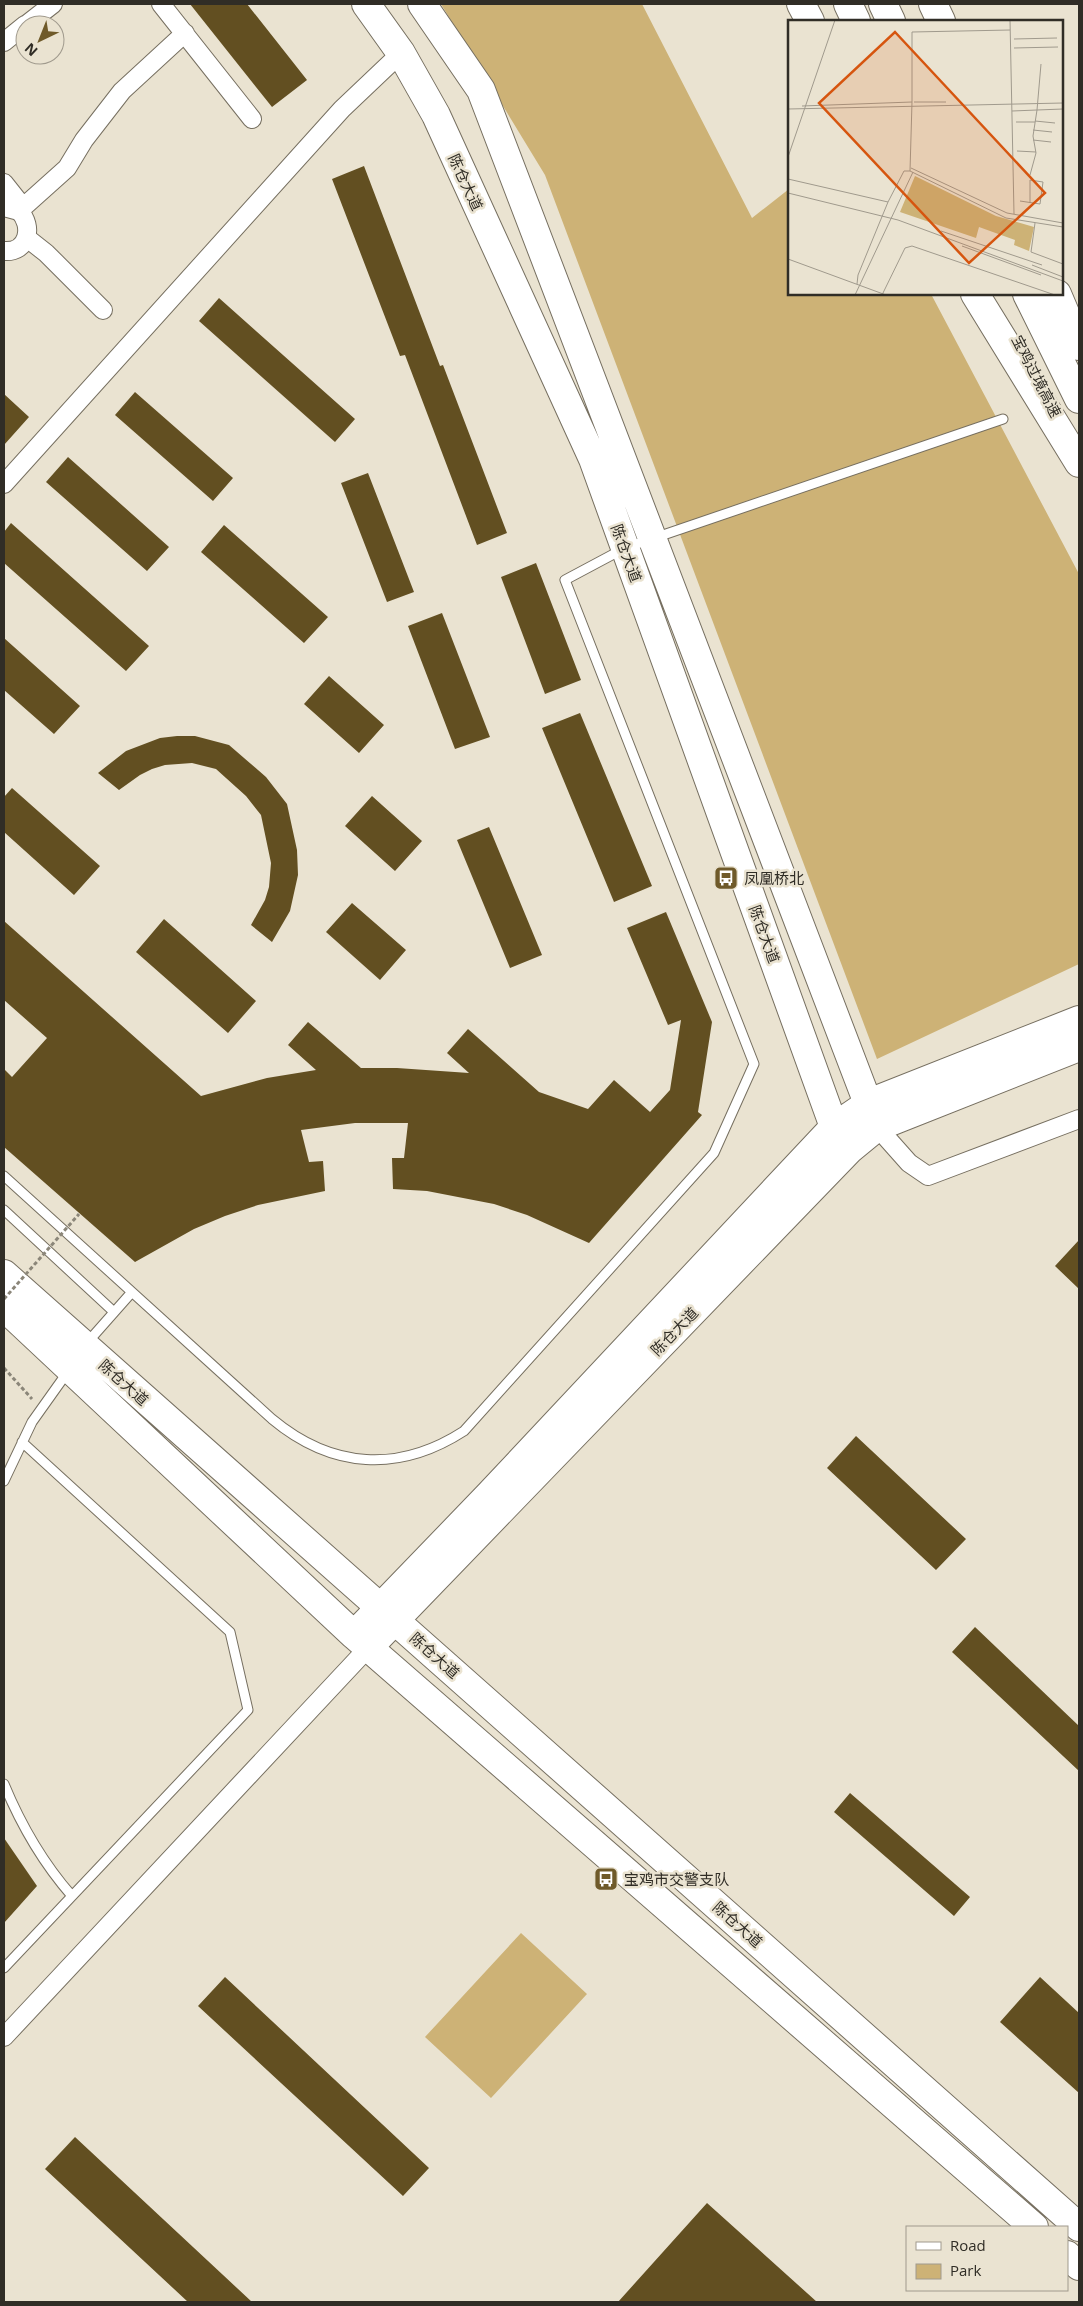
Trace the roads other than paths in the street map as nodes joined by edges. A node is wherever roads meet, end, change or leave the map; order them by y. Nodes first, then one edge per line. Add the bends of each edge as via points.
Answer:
1 (53, 4) edge
2 (161, 4) edge
3 (366, 4) edge
4 (422, 4) edge
5 (801, 4) edge
6 (848, 4) edge
7 (883, 4) edge
8 (933, 4) edge
9 (38, 15) edge
10 (809, 20) edge
11 (856, 20) edge
12 (891, 20) edge
13 (941, 20) edge
14 (15, 33) edge
15 (184, 34) junction
16 (4, 42) edge
17 (401, 53) junction
18 (252, 119) dead end
19 (4, 183) edge
20 (15, 209) edge
21 (27, 238) junction
22 (4, 251) edge
23 (976, 295) edge
24 (996, 295) edge
25 (1028, 295) edge
26 (1057, 295) edge
27 (102, 310) dead end
28 (1079, 346) edge
29 (1079, 398) edge
30 (1003, 419) dead end
31 (1079, 458) edge
32 (1079, 463) edge
33 (4, 484) edge
34 (652, 539) junction
35 (625, 548) junction
36 (1079, 1020) edge
37 (1079, 1047) edge
38 (873, 1115) junction
39 (1079, 1119) edge
40 (834, 1127) junction
41 (849, 1150) junction
42 (4, 1176) edge
43 (4, 1210) edge
44 (4, 1274) edge
45 (132, 1292) junction
46 (4, 1307) edge
47 (114, 1312) junction
48 (77, 1357) junction
49 (22, 1442) junction
50 (4, 1481) edge
51 (388, 1615) junction
52 (361, 1642) junction
53 (4, 1784) edge
54 (72, 1896) junction
55 (4, 1968) edge
56 (4, 2037) edge
57 (1033, 2226) edge
58 (1079, 2227) edge
59 (1068, 2257) edge
60 (1079, 2266) edge

1 - 9 street
2 - 15 street
3 - 17 main road, 陈仓大道
4 - 34 main road via 481,90
5 - 10 main road
6 - 11 main road
7 - 12 main road
8 - 13 main road
14 - 16 street
15 - 18 street
15 - 20 street via 122,91 67,168
17 - 33 street via 342,109
17 - 35 main road, 陈仓大道 via 436,115 593,459
19 - 20 street
20 - 21 street via 28,224
21 - 22 street via 16,249
21 - 27 street
23 - 32 main road
24 - 31 main road, 宝鸡过境高速
25 - 29 main road, 宝鸡过境高速
26 - 28 main road
30 - 34 lane
34 - 35 lane
34 - 38 main road
35 - 40 main road, 陈仓大道
35 - 45 lane via 565,580 754,1064 714,1152 464,1431 428,1451 409,1456 389,1460 346,1458 307,1444 272,1419
36 - 38 main road
37 - 38 main road
38 - 39 street via 909,1164 928,1176
38 - 40 main road
38 - 41 main road, 陈仓大道
40 - 41 main road, 陈仓大道
40 - 51 main road, 陈仓大道 via 496,1488
41 - 51 main road, 陈仓大道
42 - 45 lane
43 - 47 lane
44 - 48 main road, 陈仓大道
45 - 47 lane
46 - 48 main road, 陈仓大道
47 - 48 lane
48 - 49 lane via 41,1408
48 - 51 main road, 陈仓大道
48 - 52 main road, 陈仓大道
49 - 50 lane
49 - 54 lane via 230,1632 248,1710
51 - 52 main road, 陈仓大道
51 - 58 main road, 陈仓大道
52 - 56 street
52 - 57 main road, 陈仓大道
53 - 54 lane via 36,1848
54 - 55 lane
59 - 60 main road

